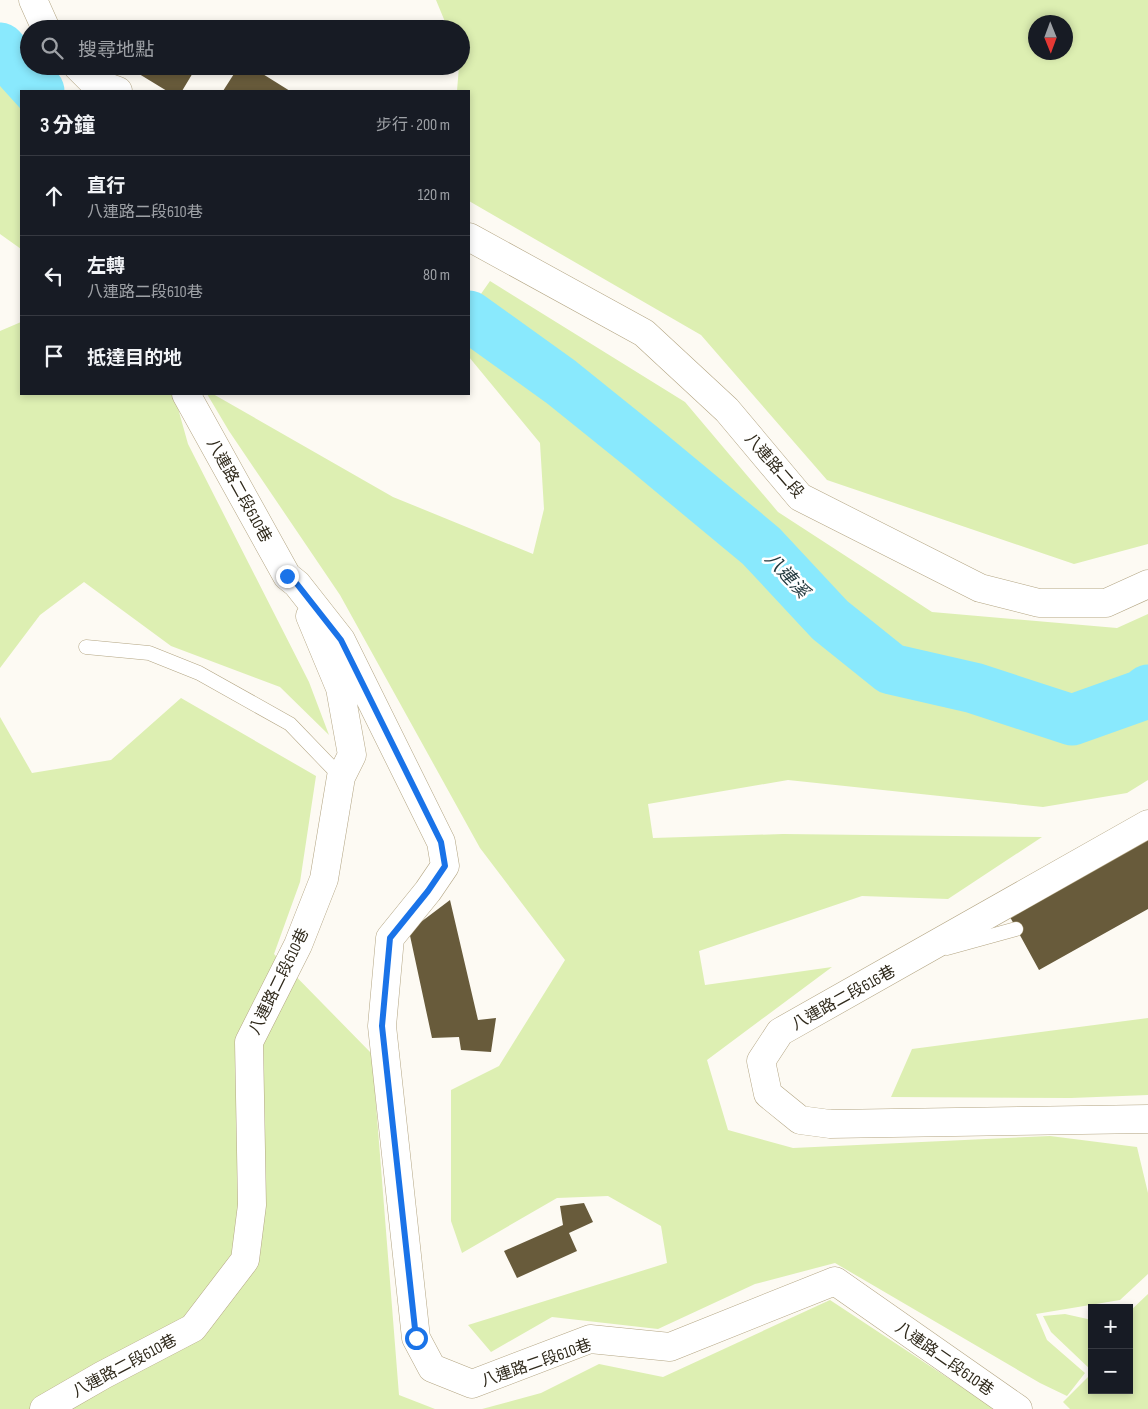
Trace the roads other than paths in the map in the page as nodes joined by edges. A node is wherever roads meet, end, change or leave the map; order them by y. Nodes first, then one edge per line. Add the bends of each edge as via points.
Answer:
1 (32, 0) edge
2 (42, 20) edge
3 (86, 75) edge
4 (115, 90) edge
5 (470, 238) edge
6 (187, 395) edge
7 (297, 584) junction
8 (1148, 584) edge
9 (86, 647) dead end
10 (341, 777) junction
11 (1148, 824) edge
12 (1016, 929) dead end
13 (910, 959) junction
14 (1148, 1119) edge
15 (44, 1409) edge
16 (1018, 1409) edge

1 - 2 street
3 - 4 street via 93,82
5 - 8 street, 八連路二段 via 644,333 727,410 800,498 980,588 1040,603 1106,603
6 - 7 street, 八連路二段610巷 via 287,576
7 - 10 street, 八連路二段610巷 via 340,688 352,755
7 - 16 street, 八連路二段610巷 via 341,640 441,842 445,866 390,938 382,1026 416,1338 432,1368 472,1384 590,1340 670,1347 835,1281
9 - 10 lane via 149,653 199,673 290,724
10 - 15 street, 八連路二段610巷 via 324,879 298,945 250,1042 252,1205 245,1260 193,1328
11 - 13 street, 八連路二段616巷
12 - 13 lane
13 - 14 street, 八連路二段616巷 via 780,1032 761,1062 768,1094 800,1120 830,1124

